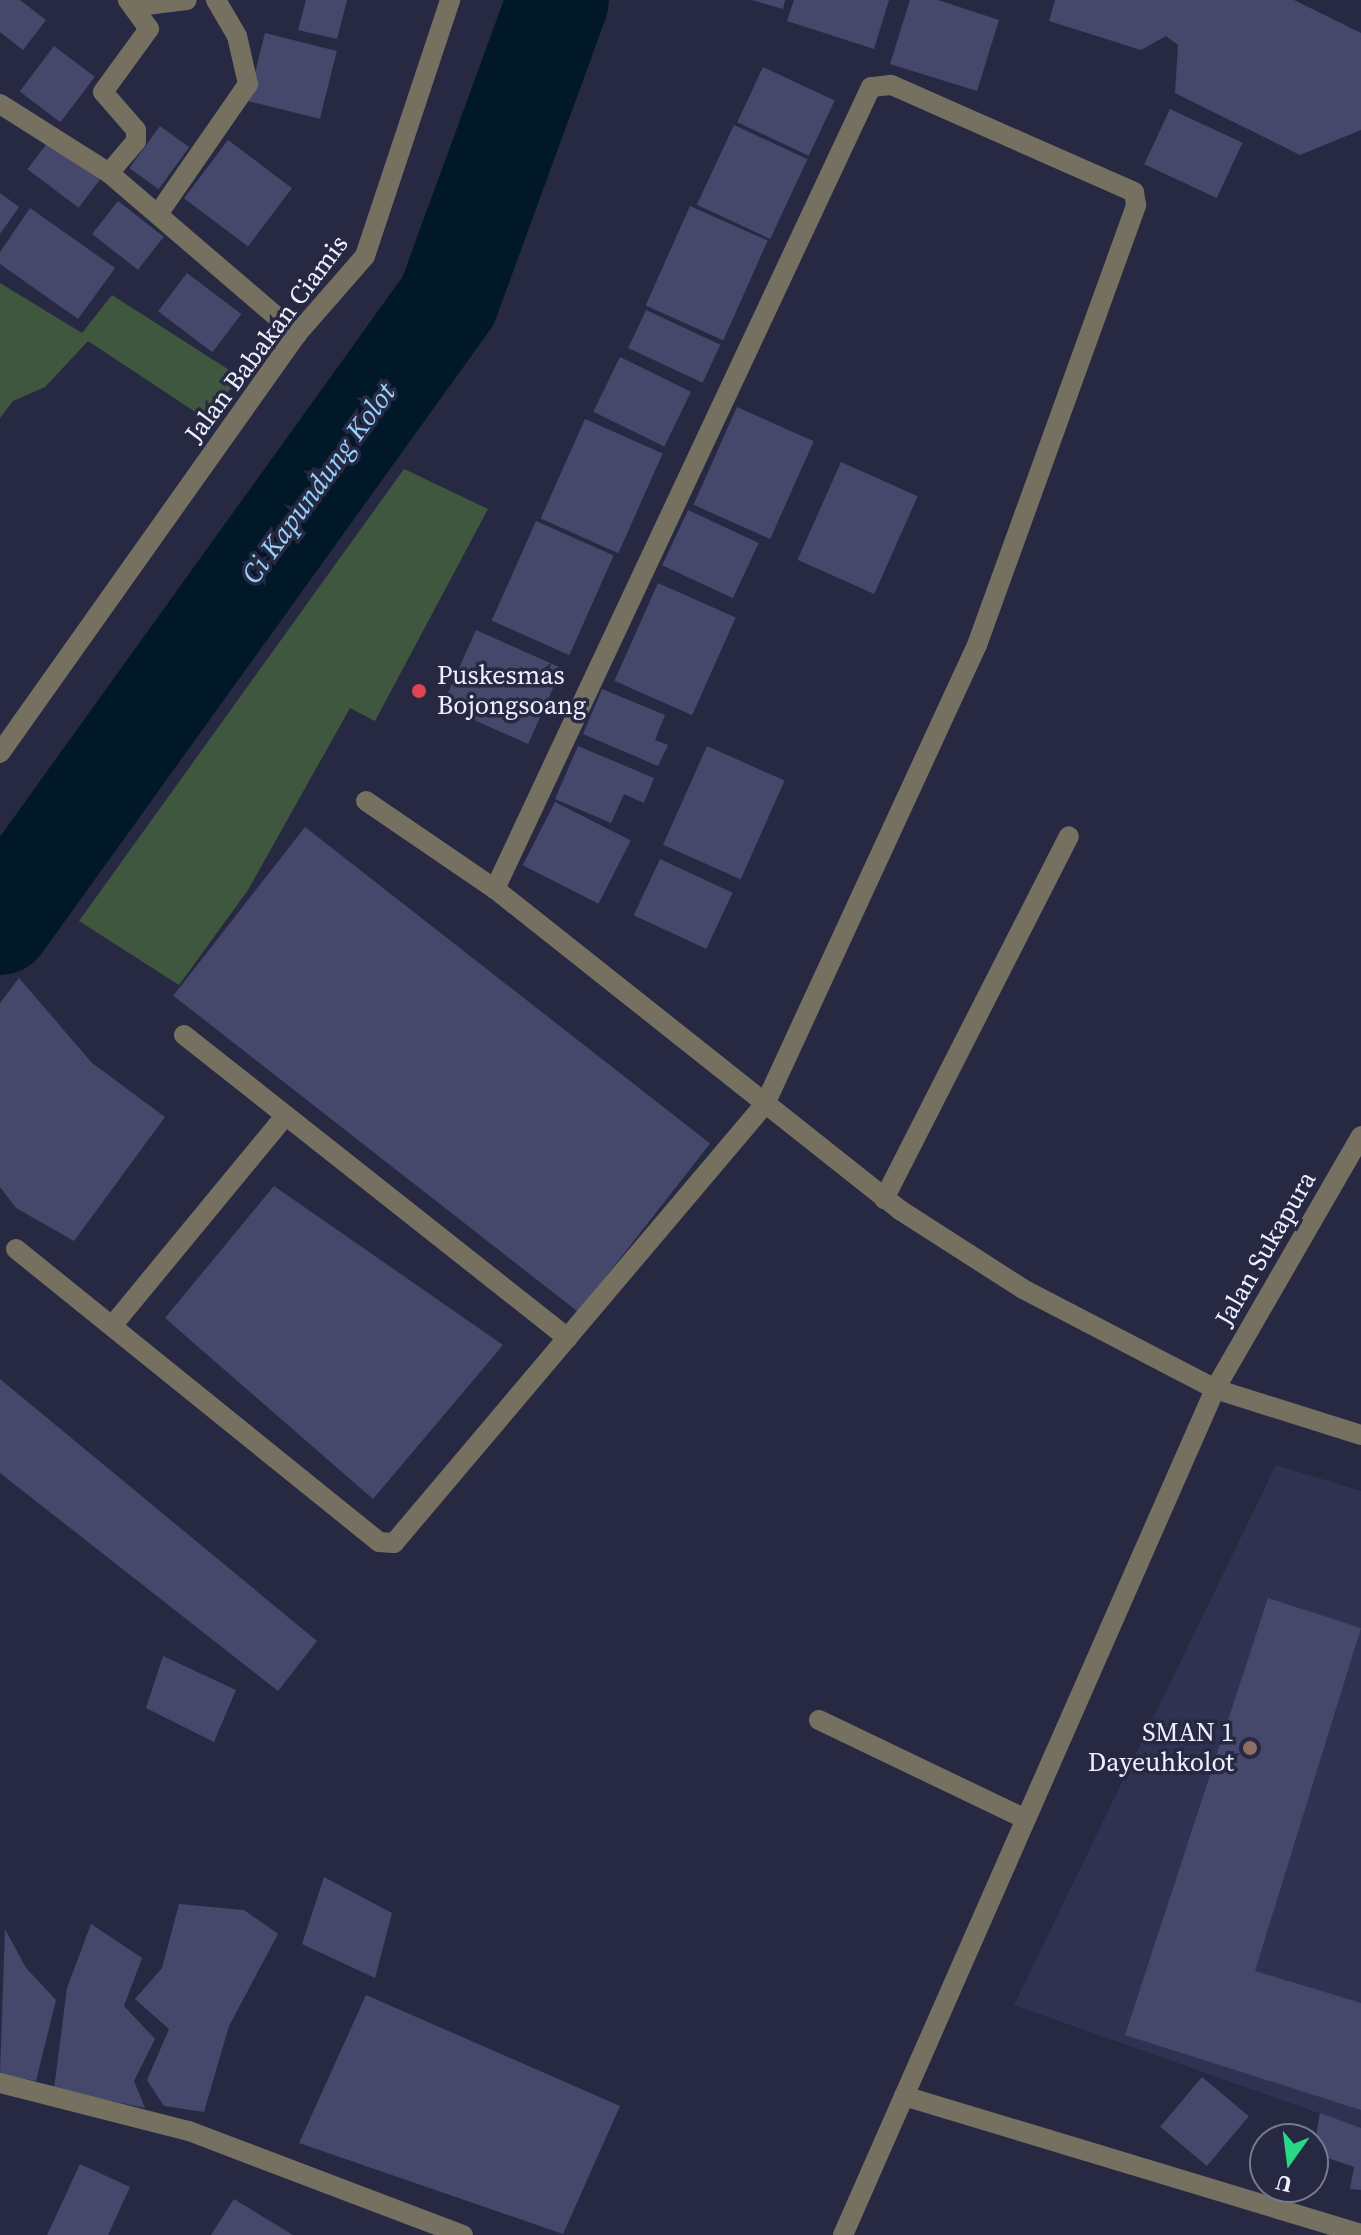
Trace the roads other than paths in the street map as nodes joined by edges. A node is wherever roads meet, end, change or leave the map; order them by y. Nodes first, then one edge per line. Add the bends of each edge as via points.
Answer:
1 (187, 0) edge
2 (216, 0) edge
3 (450, 0) edge
4 (133, 3) edge
5 (0, 104) edge
6 (109, 173) junction
7 (158, 214) junction
8 (297, 334) junction
9 (0, 753) edge
10 (366, 801) dead end
11 (1069, 836) dead end
12 (495, 889) junction
13 (184, 1035) dead end
14 (765, 1104) junction
15 (285, 1116) junction
16 (1361, 1136) edge
17 (884, 1199) junction
18 (16, 1249) dead end
19 (112, 1326) junction
20 (568, 1338) junction
21 (1215, 1389) junction
22 (1361, 1435) edge
23 (819, 1720) dead end
24 (1026, 1819) junction
25 (0, 2083) edge
26 (904, 2096) junction
27 (1361, 2234) edge
28 (463, 2235) edge
29 (843, 2235) edge

1 - 4 street
2 - 7 street via 237,36 248,84
3 - 8 street, Jalan Babakan Ciamis via 374,238 347,281
4 - 6 street via 147,18 146,38 103,92 130,119 136,141
5 - 6 street
6 - 7 street
7 - 8 street
8 - 9 street, Jalan Babakan Ciamis
10 - 12 street
11 - 17 street
12 - 14 street
12 - 14 street via 871,87 891,85 1134,192 1136,205 977,645
13 - 15 street
14 - 17 street
14 - 20 street
15 - 19 street
15 - 20 street
16 - 21 street, Jalan Sukapura
17 - 21 street via 1023,1289
18 - 19 street
19 - 20 street via 388,1546
21 - 22 street
21 - 24 street, Jalan Sukapura
23 - 24 street
24 - 26 street, Jalan Sukapura
25 - 28 street via 189,2131
26 - 27 street
26 - 29 street, Jalan Sukapura

